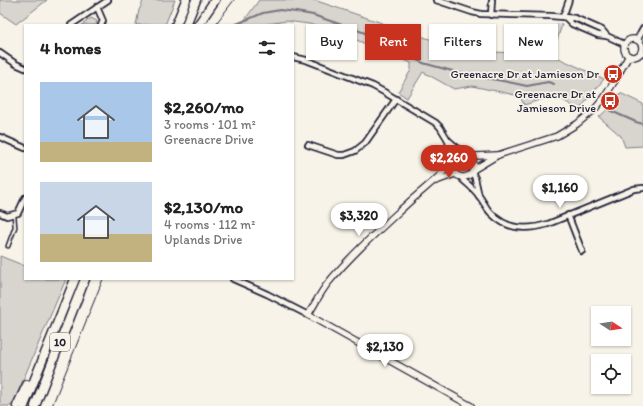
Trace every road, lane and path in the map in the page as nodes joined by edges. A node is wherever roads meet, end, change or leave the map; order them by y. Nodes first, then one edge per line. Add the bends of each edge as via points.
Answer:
1 (108, 0) edge
2 (186, 0) edge
3 (196, 0) edge
4 (214, 0) edge
5 (436, 0) edge
6 (492, 0) edge
7 (570, 0) edge
8 (97, 7) junction
9 (490, 15) junction
10 (564, 17) junction
11 (72, 24) edge
12 (102, 24) edge
13 (176, 24) edge
14 (186, 24) edge
15 (199, 24) edge
16 (643, 29) edge
17 (637, 40) junction
18 (624, 45) junction
19 (0, 53) edge
20 (642, 53) edge
21 (294, 57) edge
22 (629, 57) junction
23 (24, 68) edge
24 (396, 99) junction
25 (0, 137) edge
26 (448, 140) junction
27 (308, 145) dead end
28 (24, 148) edge
29 (462, 154) junction
30 (498, 155) junction
31 (470, 158) junction
32 (452, 162) junction
33 (472, 171) junction
34 (455, 174) junction
35 (462, 177) junction
36 (433, 182) junction
37 (643, 188) edge
38 (479, 196) junction
39 (24, 200) edge
40 (0, 213) edge
41 (14, 214) junction
42 (568, 215) junction
43 (8, 246) dead end
44 (582, 251) dead end
45 (75, 280) edge
46 (85, 280) edge
47 (235, 280) edge
48 (308, 315) junction
49 (42, 359) junction
50 (18, 406) edge
51 (24, 406) edge
52 (34, 406) edge
53 (471, 406) edge

1 - 8 street
2 - 13 highway
3 - 14 highway
4 - 15 highway
5 - 9 street
6 - 9 street
7 - 10 street
8 - 11 street
8 - 12 street via 103,21
9 - 10 street
10 - 18 street via 572,24
16 - 17 street
17 - 18 street via 628,40
17 - 20 street via 641,44
18 - 22 street via 625,54
19 - 23 street
20 - 22 street via 636,57
21 - 24 street via 373,86
22 - 30 street via 604,98 577,124 557,136
24 - 26 street via 436,122
24 - 27 street via 365,143 355,151 338,155
25 - 28 street
26 - 29 street
26 - 32 street
29 - 31 street
29 - 32 street
30 - 31 street
30 - 33 street
31 - 33 street via 474,163
32 - 34 street
32 - 36 street
33 - 35 street
33 - 38 street
34 - 35 street
34 - 36 street
35 - 38 street
36 - 48 street via 354,254 328,284
37 - 42 street via 634,189
38 - 42 street via 498,220 518,228 539,227
39 - 41 street via 18,213
40 - 41 street via 7,216
41 - 43 lane via 15,227
42 - 44 street
45 - 49 highway, 10
46 - 52 highway, 10
47 - 48 street
48 - 53 street
49 - 50 highway via 30,376
49 - 51 highway, 10

